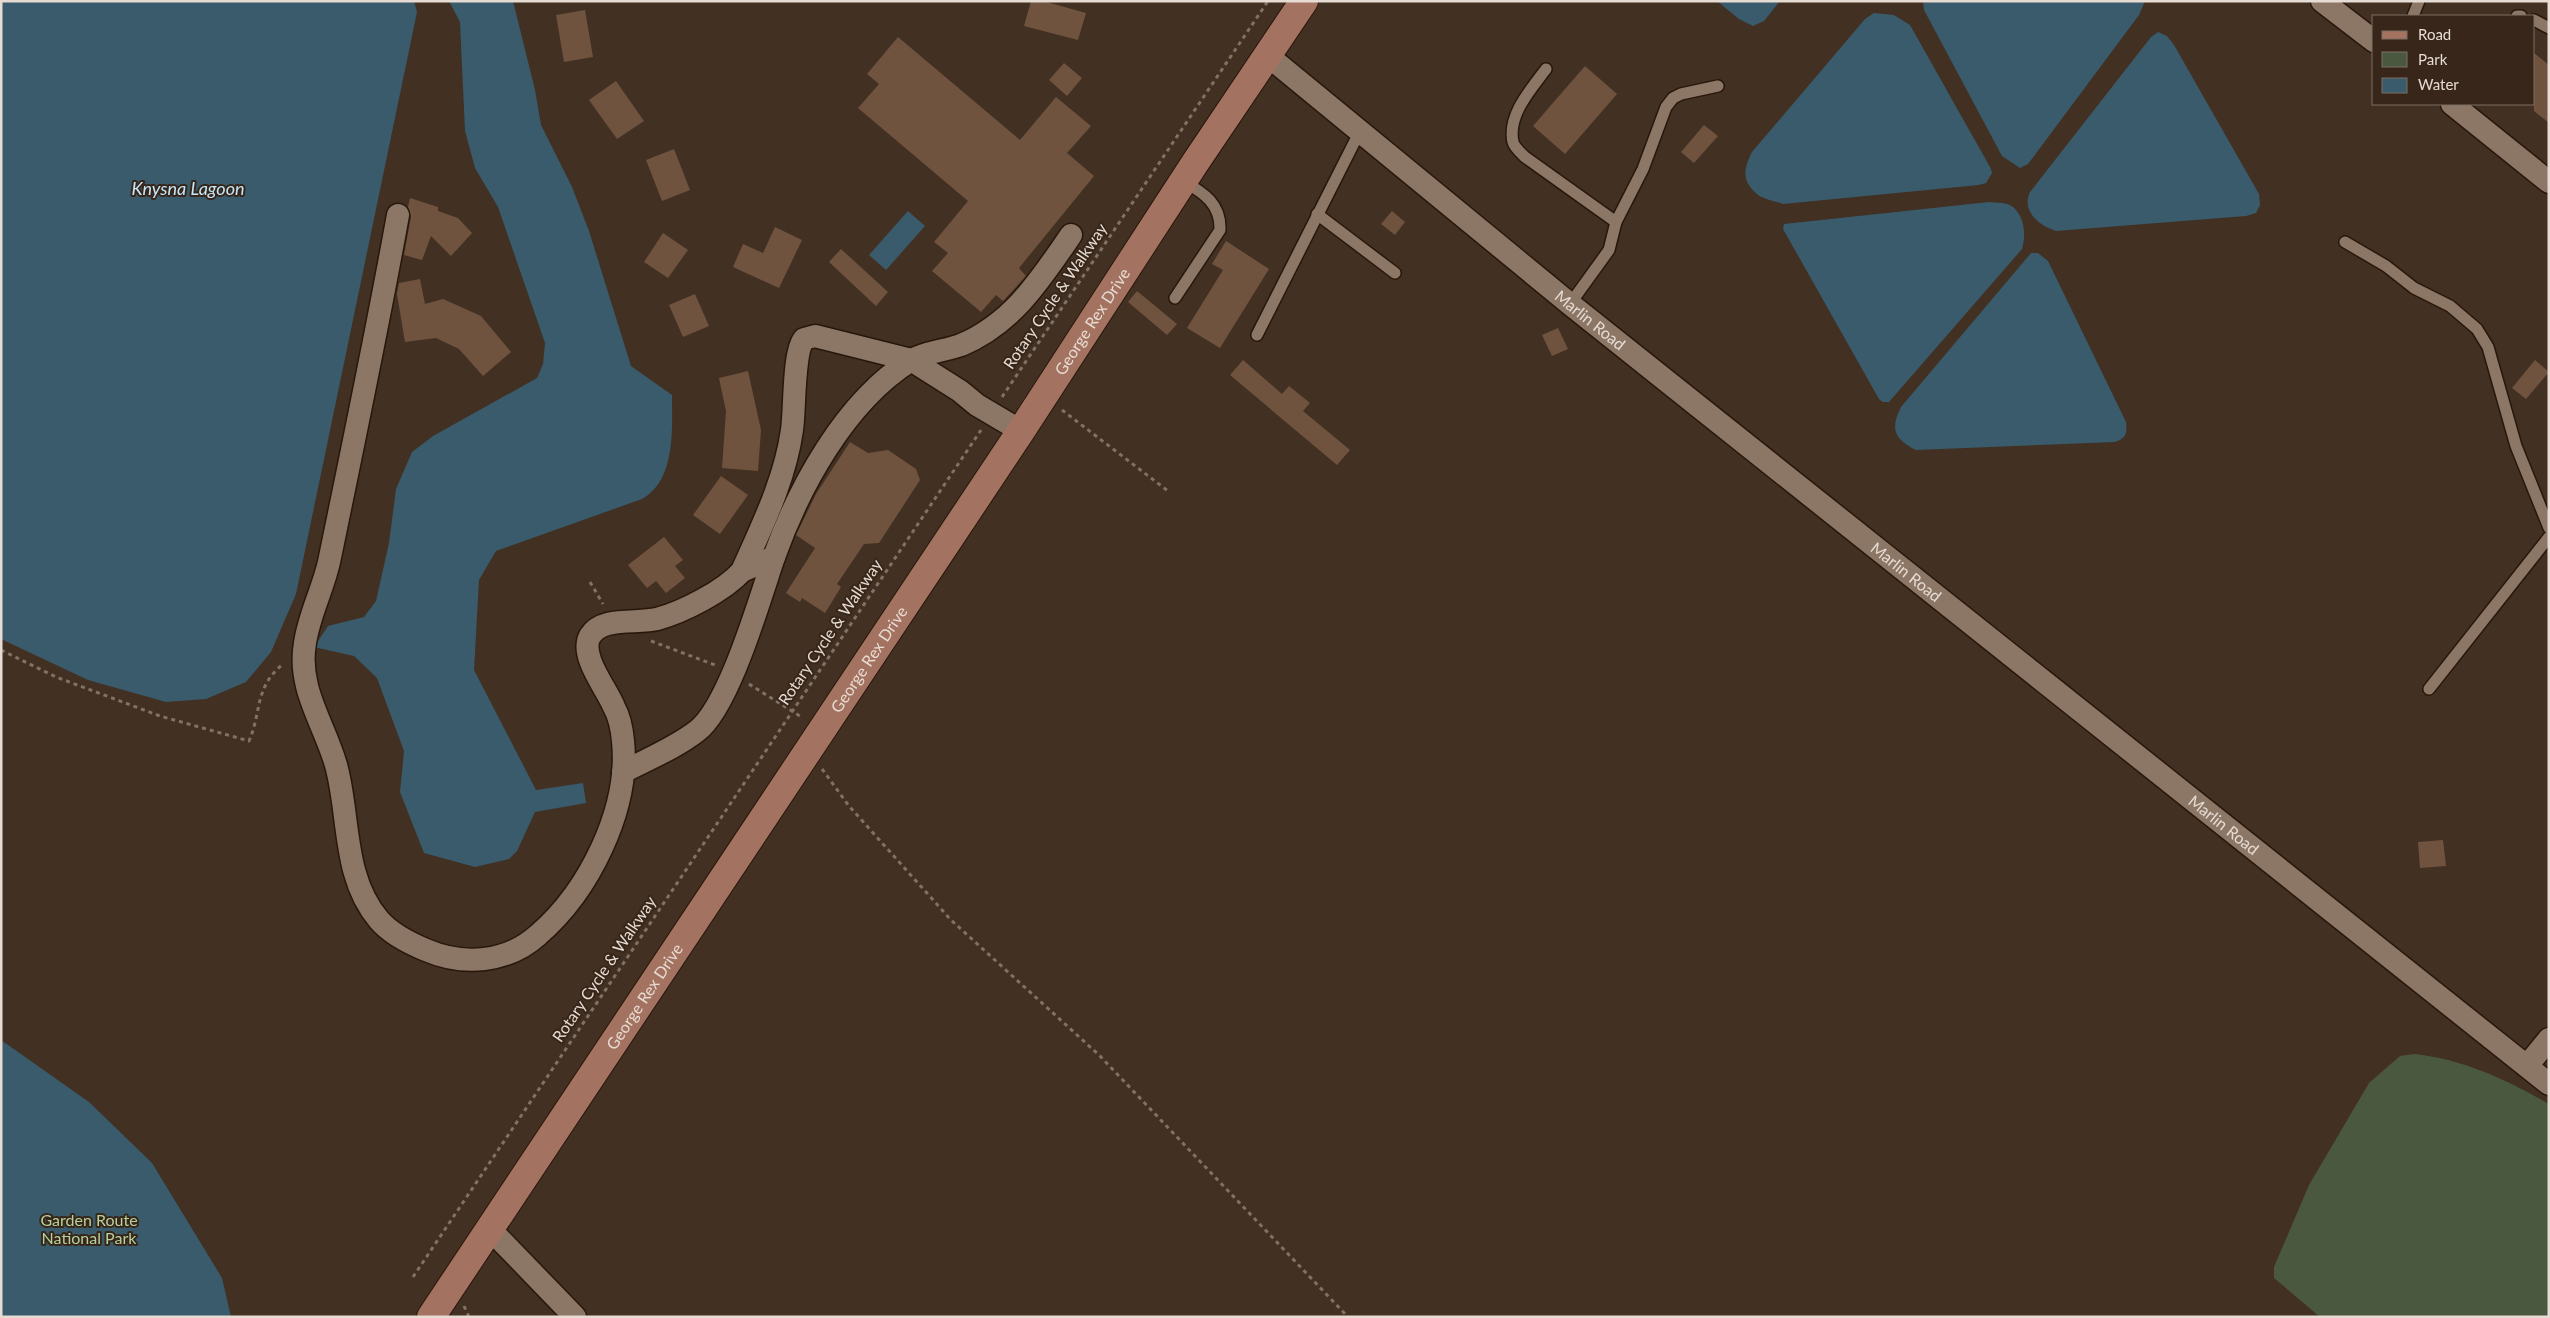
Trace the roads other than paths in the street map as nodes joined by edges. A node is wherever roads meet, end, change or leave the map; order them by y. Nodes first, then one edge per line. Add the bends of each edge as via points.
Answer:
1 (1304, 1) edge
2 (2322, 1) edge
3 (2419, 1) edge
4 (2413, 15) edge
5 (2535, 21) edge
6 (2549, 28) edge
7 (2372, 39) edge
8 (1268, 55) junction
9 (1546, 69) dead end
10 (1718, 86) dead end
11 (2453, 105) edge
12 (1360, 131) junction
13 (1183, 180) junction
14 (2549, 182) edge
15 (1317, 214) junction
16 (398, 215) dead end
17 (1616, 222) junction
18 (1071, 234) dead end
19 (2345, 242) dead end
20 (1394, 273) dead end
21 (1175, 298) dead end
22 (1570, 304) junction
23 (1257, 335) dead end
24 (911, 360) junction
25 (1021, 431) junction
26 (2549, 528) edge
27 (2549, 537) edge
28 (774, 557) junction
29 (742, 571) junction
30 (2429, 689) dead end
31 (624, 772) junction
32 (2549, 1039) edge
33 (2527, 1066) junction
34 (2549, 1084) edge
35 (489, 1228) junction
36 (431, 1317) edge
37 (575, 1317) edge

1 - 8 street, George Rex Drive
2 - 7 street
3 - 4 lane
5 - 6 lane
8 - 12 street, Marlin Road
8 - 13 street, George Rex Drive
9 - 17 lane via 1517,112 1513,144 1525,157
10 - 17 lane via 1681,94 1666,107 1643,169
11 - 14 street
12 - 15 lane
12 - 22 street, Marlin Road
13 - 21 lane via 1212,201 1220,218 1220,230
13 - 25 street, George Rex Drive
15 - 20 lane
15 - 23 lane
16 - 31 street via 327,570 305,643 304,676 308,696 336,764 347,838 364,894 379,920 406,942 424,950 441,957 479,960 509,954 535,938 571,901 614,821
17 - 22 lane via 1608,250
18 - 24 street via 1033,291 1000,322 960,345
19 - 26 lane via 2386,266 2414,288 2450,306 2477,329 2488,347 2516,446
22 - 33 street, Marlin Road
24 - 25 street
24 - 28 street via 885,380 853,413 815,465
24 - 29 street via 815,336 808,336 801,342 792,430 784,469
25 - 35 street, George Rex Drive
27 - 30 lane
28 - 29 street
28 - 31 street via 733,673 715,709 699,730
29 - 31 street via 730,584 659,618 606,624 594,630 587,644 594,669 614,707 624,739
32 - 33 street
33 - 34 street, Marlin Road
35 - 36 street, George Rex Drive
35 - 37 street

